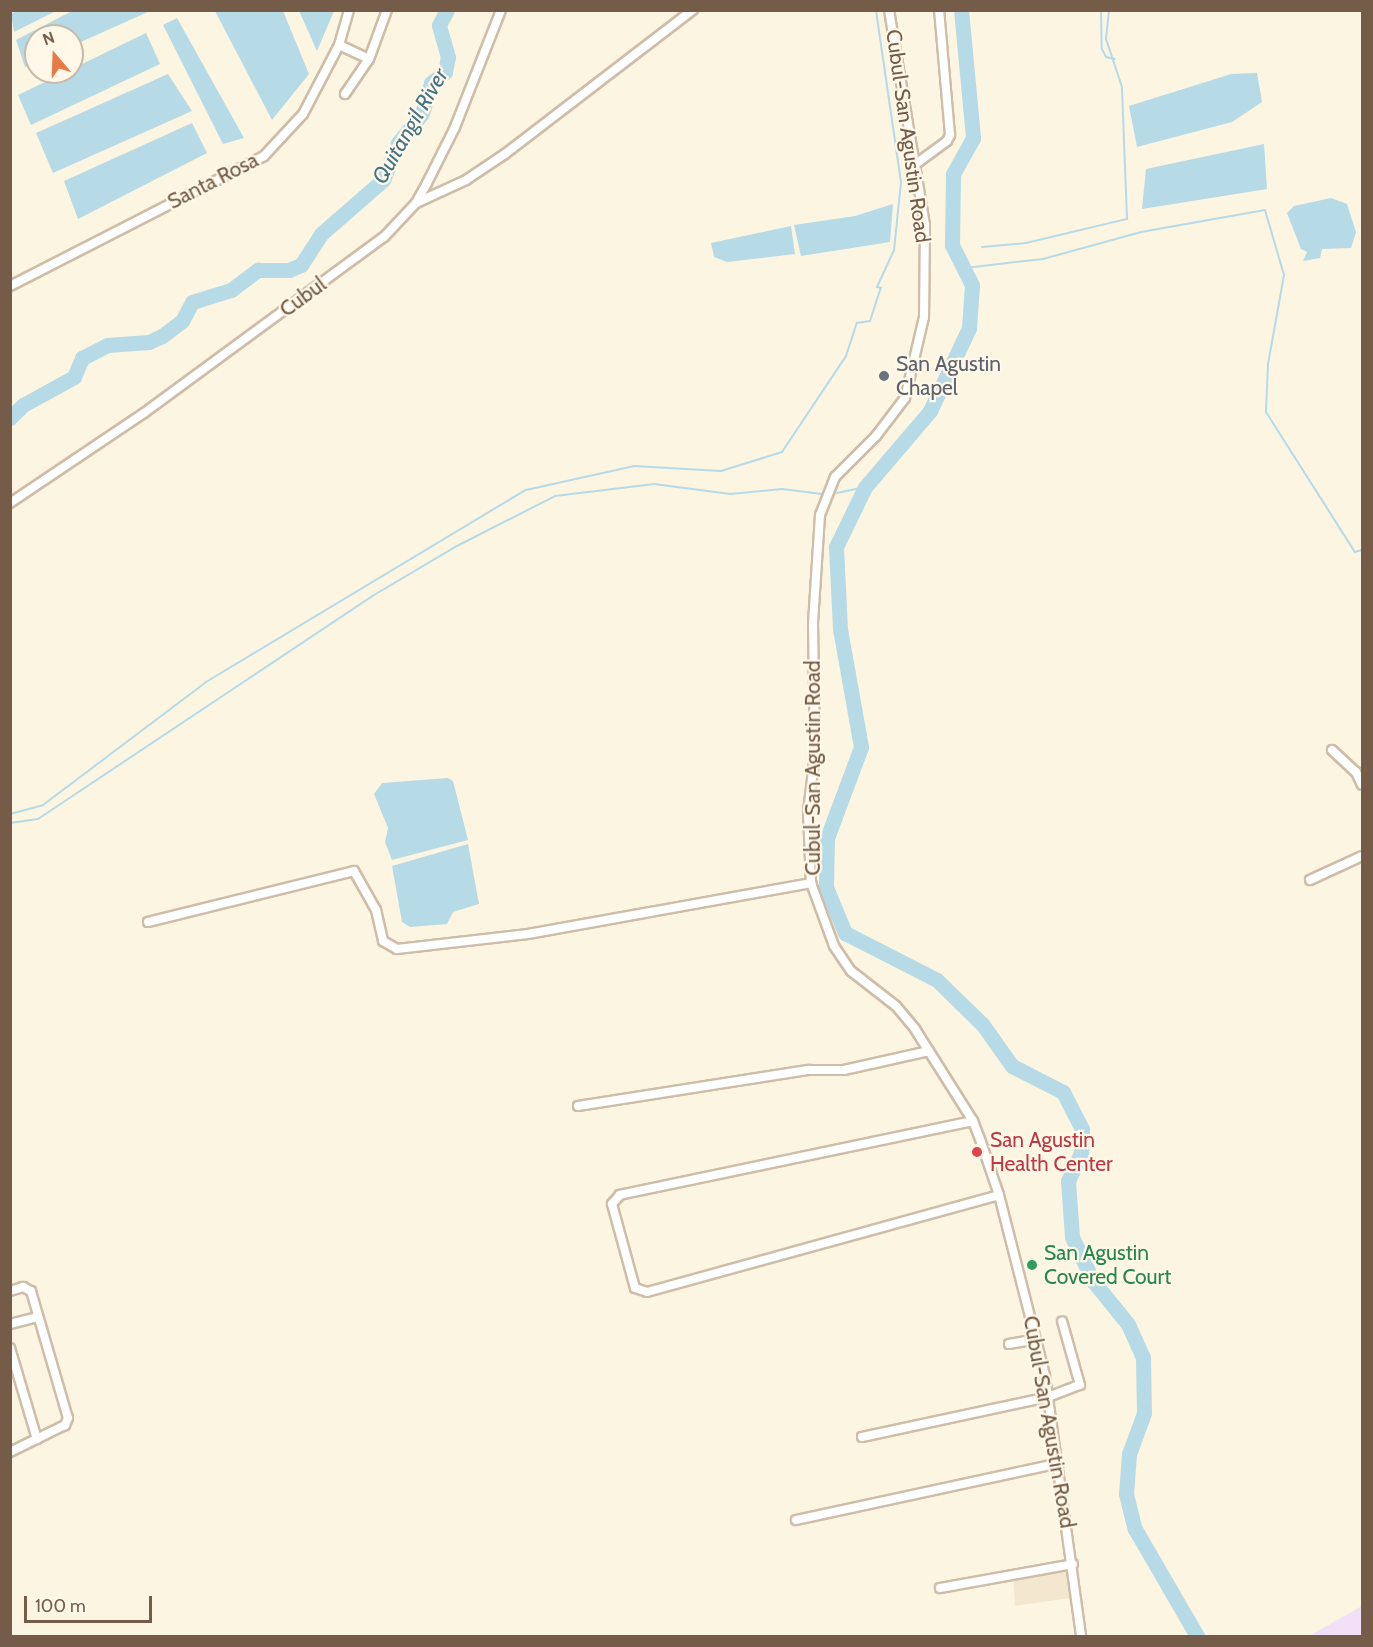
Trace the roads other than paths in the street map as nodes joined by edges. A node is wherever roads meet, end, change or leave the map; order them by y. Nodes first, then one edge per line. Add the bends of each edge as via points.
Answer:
1 (349, 10) edge
2 (387, 10) edge
3 (501, 10) edge
4 (693, 10) edge
5 (889, 10) edge
6 (939, 10) edge
7 (339, 45) junction
8 (369, 59) junction
9 (345, 94) dead end
10 (913, 166) junction
11 (416, 202) junction
12 (10, 286) edge
13 (10, 503) edge
14 (1332, 750) dead end
15 (1362, 785) edge
16 (1362, 856) edge
17 (1310, 880) dead end
18 (811, 883) junction
19 (148, 922) dead end
20 (929, 1051) junction
21 (578, 1106) dead end
22 (973, 1121) junction
23 (999, 1195) junction
24 (10, 1291) edge
25 (38, 1317) junction
26 (1062, 1321) dead end
27 (10, 1324) edge
28 (1036, 1339) junction
29 (1009, 1344) dead end
30 (10, 1348) edge
31 (1048, 1397) junction
32 (861, 1437) dead end
33 (37, 1439) junction
34 (10, 1452) edge
35 (1059, 1463) junction
36 (796, 1520) dead end
37 (1073, 1564) junction
38 (940, 1588) dead end
39 (1080, 1636) edge

1 - 7 street, Santa Rosa
2 - 8 street
3 - 11 street, Cubul via 455,127
4 - 11 street via 505,154 466,180
5 - 10 street, Cubul-San Agustin Road
6 - 10 street via 950,135
7 - 8 street
7 - 12 street, Santa Rosa via 303,114 264,156
8 - 9 street
10 - 18 street, Cubul-San Agustin Road via 926,225 924,317 905,398 876,436 835,477 820,515 813,635 817,689 815,753 808,812
11 - 13 street, Cubul via 384,237 294,305
14 - 15 street via 1351,766
16 - 17 street
18 - 19 street via 528,934 397,949 383,941 376,910 357,872
18 - 20 street, Cubul-San Agustin Road via 834,946 851,971 896,1006
20 - 21 street via 844,1071 809,1070
20 - 22 street, Cubul-San Agustin Road
22 - 23 street, Cubul-San Agustin Road
22 - 23 street via 620,1195 612,1204 635,1287 647,1292
23 - 28 street, Cubul-San Agustin Road
24 - 25 street via 23,1287 31,1291
25 - 27 street
25 - 33 street via 68,1418 65,1425
26 - 31 street via 1080,1385
28 - 29 street
28 - 31 street, Cubul-San Agustin Road
30 - 33 street
31 - 32 street
31 - 35 street, Cubul-San Agustin Road
33 - 34 street
35 - 36 street
35 - 37 street, Cubul-San Agustin Road
37 - 38 street
37 - 39 street, Cubul-San Agustin Road

